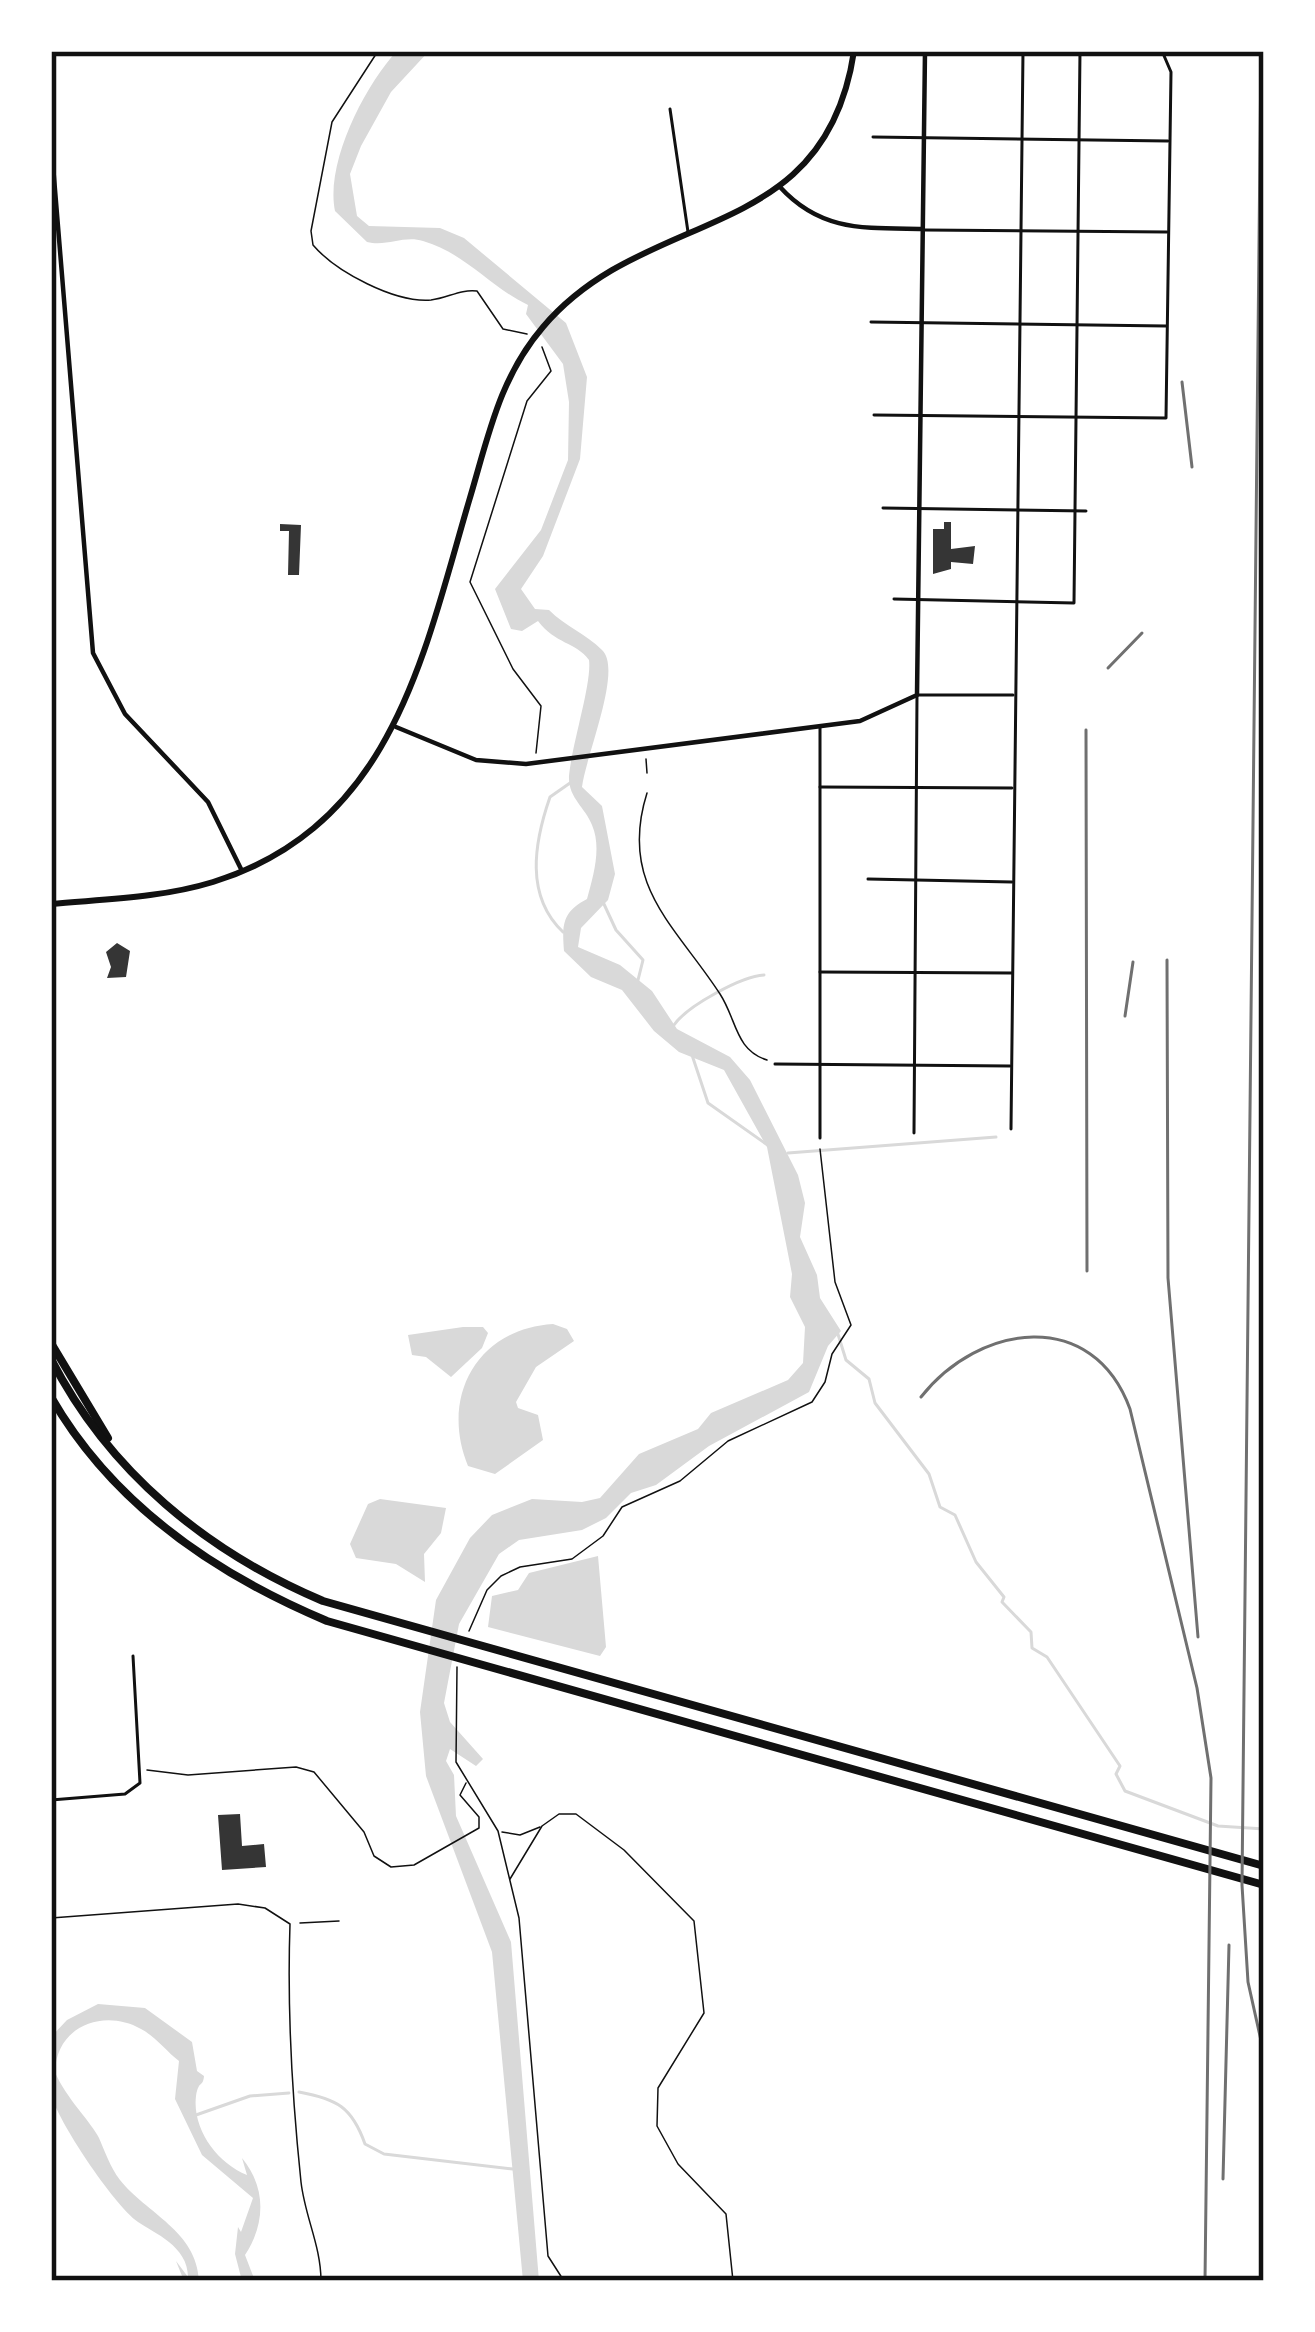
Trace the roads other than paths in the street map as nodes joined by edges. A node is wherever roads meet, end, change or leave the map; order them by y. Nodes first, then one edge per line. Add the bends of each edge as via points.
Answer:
1 (854, 51) edge
2 (925, 51) edge
3 (1022, 51) edge
4 (1080, 51) edge
5 (1163, 52) edge
6 (670, 109) dead end
7 (873, 137) dead end
8 (924, 138) junction
9 (1022, 139) junction
10 (1078, 140) junction
11 (51, 141) edge
12 (1169, 141) junction
13 (780, 187) junction
14 (923, 230) junction
15 (1021, 230) junction
16 (1077, 232) junction
17 (1169, 232) junction
18 (688, 233) junction
19 (871, 322) dead end
20 (922, 323) junction
21 (1020, 324) junction
22 (1076, 326) junction
23 (1168, 326) junction
24 (874, 415) dead end
25 (921, 416) junction
26 (1018, 417) junction
27 (1076, 418) junction
28 (884, 508) dead end
29 (920, 508) junction
30 (1017, 510) junction
31 (1075, 511) junction
32 (1086, 511) dead end
33 (894, 599) dead end
34 (919, 601) junction
35 (1017, 602) junction
36 (917, 695) junction
37 (1015, 695) junction
38 (395, 727) junction
39 (820, 728) junction
40 (820, 787) junction
41 (918, 787) junction
42 (1014, 788) junction
43 (242, 871) junction
44 (868, 880) dead end
45 (916, 881) junction
46 (1013, 882) junction
47 (51, 904) edge
48 (818, 972) junction
49 (916, 972) junction
50 (1012, 973) junction
51 (776, 1064) dead end
52 (818, 1065) junction
53 (915, 1065) junction
54 (1011, 1066) junction
55 (1011, 1129) dead end
56 (914, 1133) dead end
57 (820, 1140) road end
58 (1264, 1316) edge
59 (51, 1343) edge
60 (1264, 1348) edge
61 (51, 1359) edge
62 (51, 1397) edge
63 (1263, 1442) edge
64 (141, 1482) junction
65 (1262, 1527) edge
66 (133, 1656) dead end
67 (51, 1800) edge
68 (1264, 1866) edge
69 (1264, 1885) edge
70 (51, 1918) edge
71 (321, 2281) edge

1 - 13 main road via 828,130
2 - 8 street
3 - 9 street
4 - 10 street
5 - 12 street via 1171,73
6 - 18 street
7 - 8 street
8 - 9 street
8 - 14 street
9 - 10 street
9 - 15 street
10 - 12 street
10 - 16 street
11 - 43 street via 94,653 116,702 208,802
12 - 17 street
13 - 14 street via 830,225
13 - 18 main road via 734,217
14 - 15 street
14 - 20 street
15 - 16 street
15 - 21 street
16 - 17 street
16 - 22 street
17 - 23 street
18 - 38 main road via 623,260 561,307 526,348 498,399
19 - 20 street
20 - 21 street
20 - 25 street
21 - 22 street
21 - 26 street
22 - 23 street
22 - 27 street
23 - 27 street via 1166,418
24 - 25 street
25 - 26 street
25 - 29 street
26 - 27 street
26 - 30 street
27 - 31 street
28 - 29 street
29 - 30 street
29 - 34 street
30 - 31 street
30 - 35 street
31 - 32 street
31 - 35 street via 1074,603
33 - 34 street
34 - 35 street
34 - 36 street
35 - 37 street
36 - 37 street
36 - 39 street via 876,718
36 - 41 street
37 - 42 street
38 - 39 street via 476,760 551,761
38 - 43 main road via 334,809
39 - 40 street
40 - 41 street
40 - 48 street
41 - 42 street
41 - 45 street
42 - 46 street
43 - 47 main road via 166,892
44 - 45 street
45 - 46 street
45 - 49 street
46 - 50 street
48 - 49 street
48 - 52 street
49 - 50 street
49 - 53 street
50 - 54 street
51 - 52 street
52 - 53 street
52 - 57 street
53 - 54 street
53 - 56 street
54 - 55 street
58 - 60 street
59 - 64 highway via 80,1399
60 - 63 street
61 - 64 highway via 86,1418
62 - 69 highway via 116,1482 191,1550 277,1600 415,1647
63 - 65 street
64 - 68 highway via 218,1546 280,1582 475,1646
66 - 67 street via 142,1770 136,1788
70 - 71 lane via 238,1904 290,1924 298,2150

